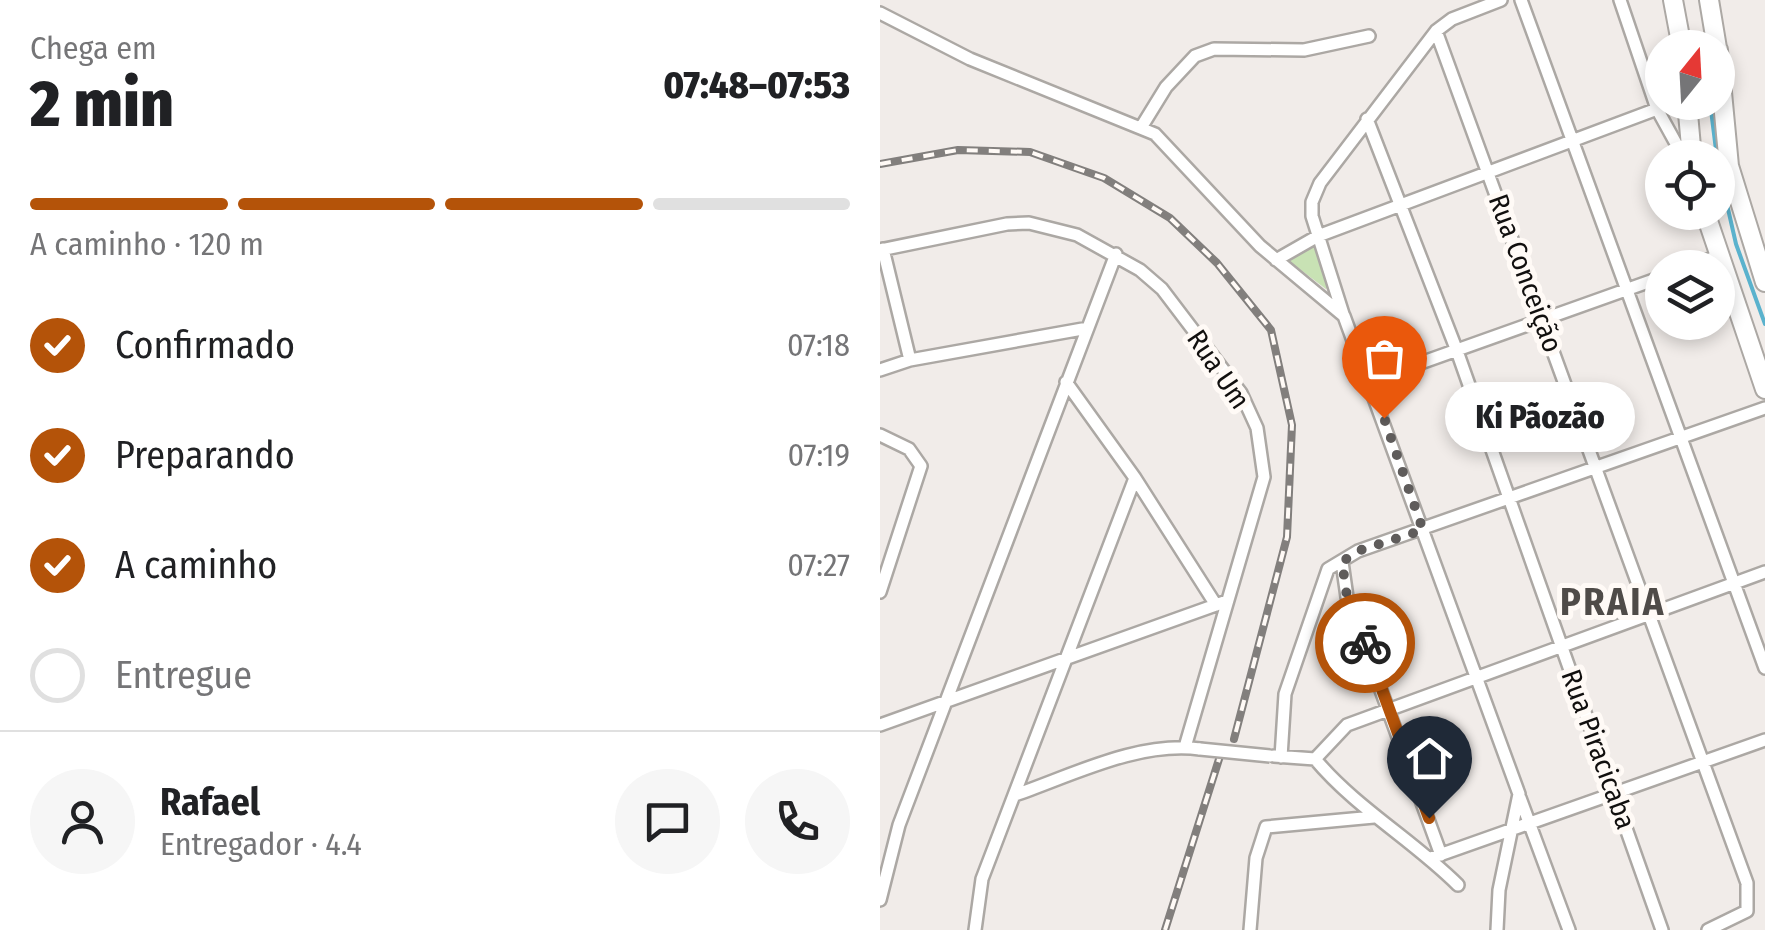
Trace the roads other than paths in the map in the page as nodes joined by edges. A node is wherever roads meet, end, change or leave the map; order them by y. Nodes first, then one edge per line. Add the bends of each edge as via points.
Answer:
1 (1501, 0) edge
2 (1522, 0) edge
3 (1620, 0) edge
4 (1673, 0) edge
5 (1710, 0) edge
6 (880, 13) edge
7 (1679, 30) edge
8 (1714, 30) edge
9 (1436, 31) junction
10 (1369, 36) dead end
11 (1645, 74) edge
12 (1645, 114) edge
13 (1367, 118) junction
14 (1724, 120) edge
15 (1142, 126) junction
16 (1572, 142) junction
17 (1490, 172) junction
18 (1403, 204) junction
19 (1318, 236) junction
20 (881, 250) edge
21 (1116, 254) junction
22 (1276, 260) junction
23 (1765, 282) edge
24 (1645, 283) edge
25 (1627, 290) junction
26 (1735, 304) edge
27 (1344, 316) junction
28 (1542, 320) junction
29 (1088, 328) junction
30 (1457, 351) junction
31 (910, 360) junction
32 (880, 370) edge
33 (1370, 381) junction
34 (1066, 382) junction
35 (1765, 389) edge
36 (1765, 408) edge
37 (880, 435) edge
38 (1681, 438) junction
39 (1598, 468) junction
40 (1135, 478) junction
41 (1509, 499) junction
42 (1423, 530) junction
43 (1342, 562) junction
44 (1765, 572) edge
45 (1734, 583) junction
46 (880, 592) edge
47 (1222, 603) junction
48 (1649, 614) junction
49 (1562, 647) junction
50 (1065, 658) junction
51 (1765, 668) edge
52 (1479, 678) junction
53 (945, 702) junction
54 (1391, 709) junction
55 (880, 724) edge
56 (1765, 740) edge
57 (1185, 748) junction
58 (1275, 756) junction
59 (1315, 759) junction
60 (1702, 762) junction
61 (1519, 794) junction
62 (1615, 794) junction
63 (1016, 795) junction
64 (1374, 817) junction
65 (1530, 823) junction
66 (1514, 828) junction
67 (1436, 856) junction
68 (1458, 885) dead end
69 (880, 900) edge
70 (975, 930) edge
71 (1250, 930) edge
72 (1497, 930) edge
73 (1569, 930) edge
74 (1662, 930) edge
75 (1708, 930) edge

1 - 9 street
2 - 16 street
3 - 11 street
4 - 7 main road
5 - 8 main road
6 - 15 street via 970,59
9 - 13 street
9 - 17 street, Rua Conceição
10 - 15 street via 1304,50 1214,49 1195,56
12 - 16 street
13 - 18 street, Rua Piracicaba
13 - 19 street via 1320,182 1312,202
14 - 23 main road via 1729,166
15 - 22 street via 1174,150
16 - 17 street
16 - 25 street
17 - 18 street
17 - 28 street, Rua Conceição
18 - 19 street
18 - 30 street, Rua Piracicaba
19 - 22 street
19 - 27 street
20 - 21 street, Rua Um via 1029,223
20 - 31 street
21 - 29 street
21 - 47 street, Rua Um via 1162,289 1241,393 1256,428 1264,477
22 - 27 street
24 - 25 street
25 - 28 street
25 - 38 street
26 - 35 main road
27 - 33 street
28 - 30 street
28 - 39 street, Rua Conceição
29 - 31 street
29 - 34 street
30 - 33 street
30 - 41 street, Rua Piracicaba
31 - 32 street
33 - 42 street
34 - 40 street
34 - 53 street
36 - 38 street
37 - 46 street via 909,449 921,466
38 - 39 street
38 - 45 street
39 - 41 street
39 - 48 street, Rua Conceição
40 - 47 street
40 - 50 street
41 - 42 street
41 - 49 street, Rua Piracicaba
42 - 43 street
42 - 52 street
43 - 54 street via 1347,597
43 - 58 street via 1323,576 1292,668
44 - 45 street
45 - 48 street
45 - 51 street
47 - 50 street
47 - 57 street, Rua Um
48 - 49 street
48 - 60 street, Rua Conceição
49 - 52 street
49 - 62 street, Rua Piracicaba
50 - 53 street
50 - 63 street
52 - 54 street
52 - 61 street
53 - 55 street
53 - 69 street via 899,825
54 - 59 street via 1347,725
54 - 67 street
56 - 60 street
57 - 58 street, bridge
57 - 63 street via 1136,754
58 - 59 street
59 - 64 street
60 - 62 street
60 - 75 street, Rua Conceição via 1747,883 1747,911
61 - 65 street
61 - 66 street
62 - 65 street
62 - 74 street, Rua Piracicaba
63 - 70 street via 982,879
64 - 67 street
64 - 71 street via 1276,823 1261,833
65 - 66 street
65 - 73 street
66 - 67 street
66 - 72 street
67 - 68 street

